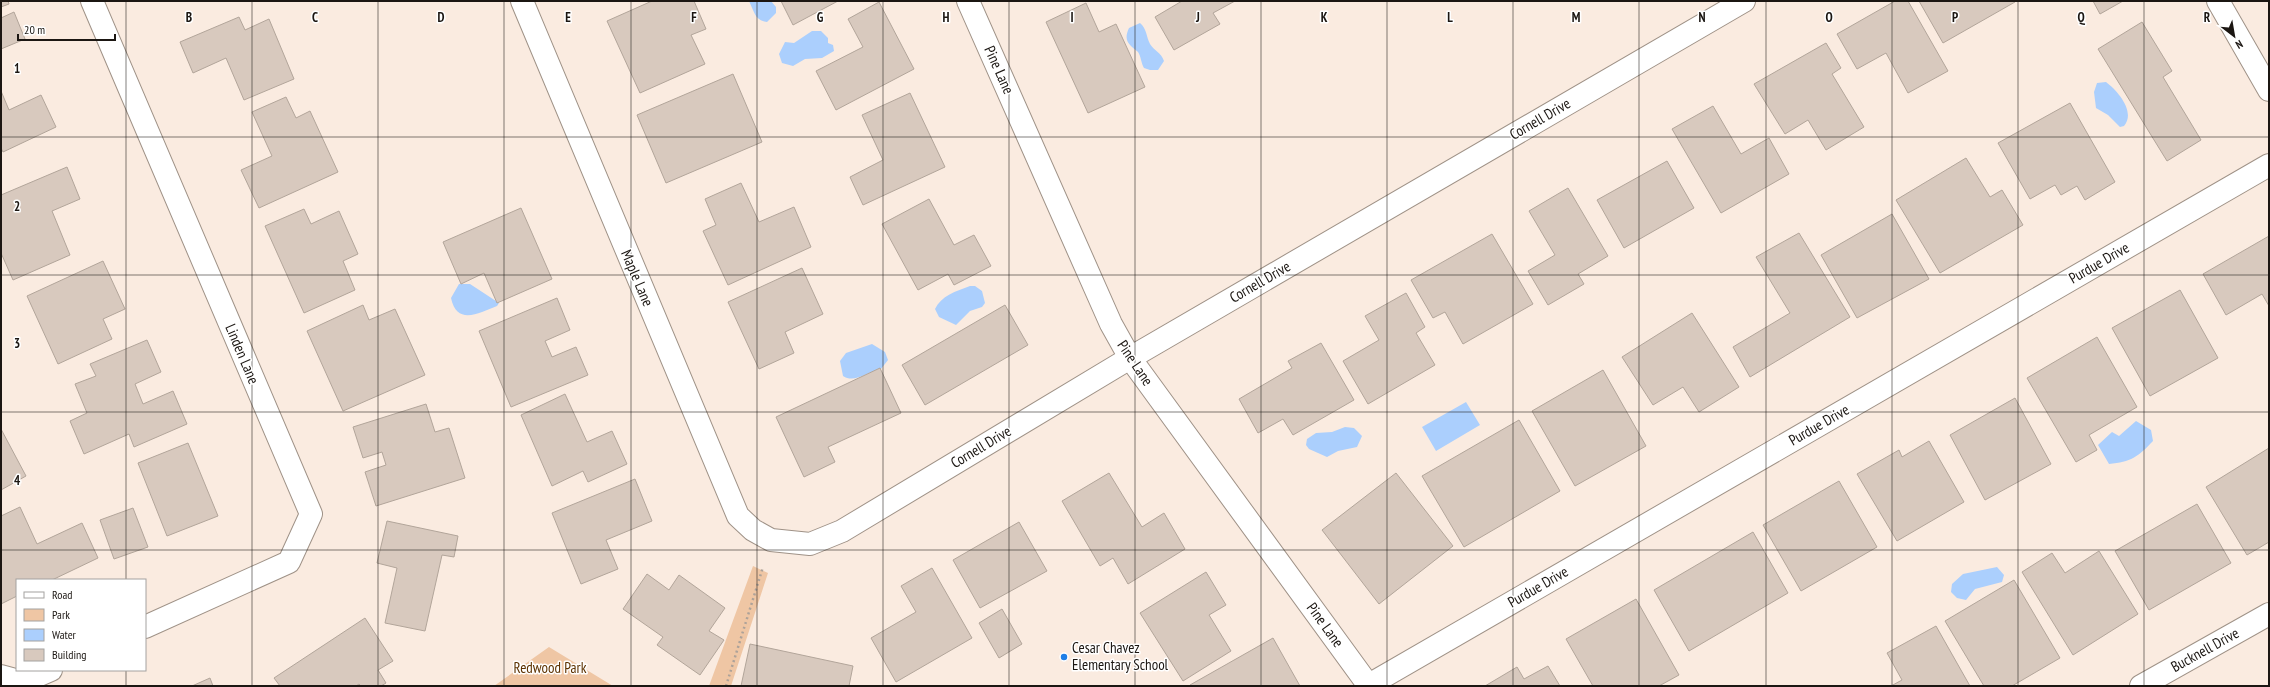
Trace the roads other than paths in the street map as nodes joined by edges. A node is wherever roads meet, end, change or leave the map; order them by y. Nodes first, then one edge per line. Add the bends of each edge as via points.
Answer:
1 (92, 1) edge
2 (522, 1) edge
3 (968, 1) edge
4 (1744, 1) edge
5 (2218, 1) edge
6 (2269, 90) edge
7 (2269, 165) edge
8 (1130, 358) junction
9 (771, 540) joint
10 (2269, 614) edge
11 (146, 627) edge
12 (49, 671) edge
13 (1, 676) edge
14 (1369, 686) edge
15 (2141, 686) edge

1 - 11 street, Linden Lane via 311,514 289,562
2 - 9 street, Maple Lane via 738,516 753,530
3 - 8 street, Pine Lane via 1111,324
4 - 8 street, Cornell Drive
5 - 6 street
7 - 14 street, Purdue Drive
8 - 9 street, Cornell Drive via 842,531 810,544
8 - 14 street, Pine Lane
10 - 15 street, Bucknell Drive
12 - 13 street via 23,682

